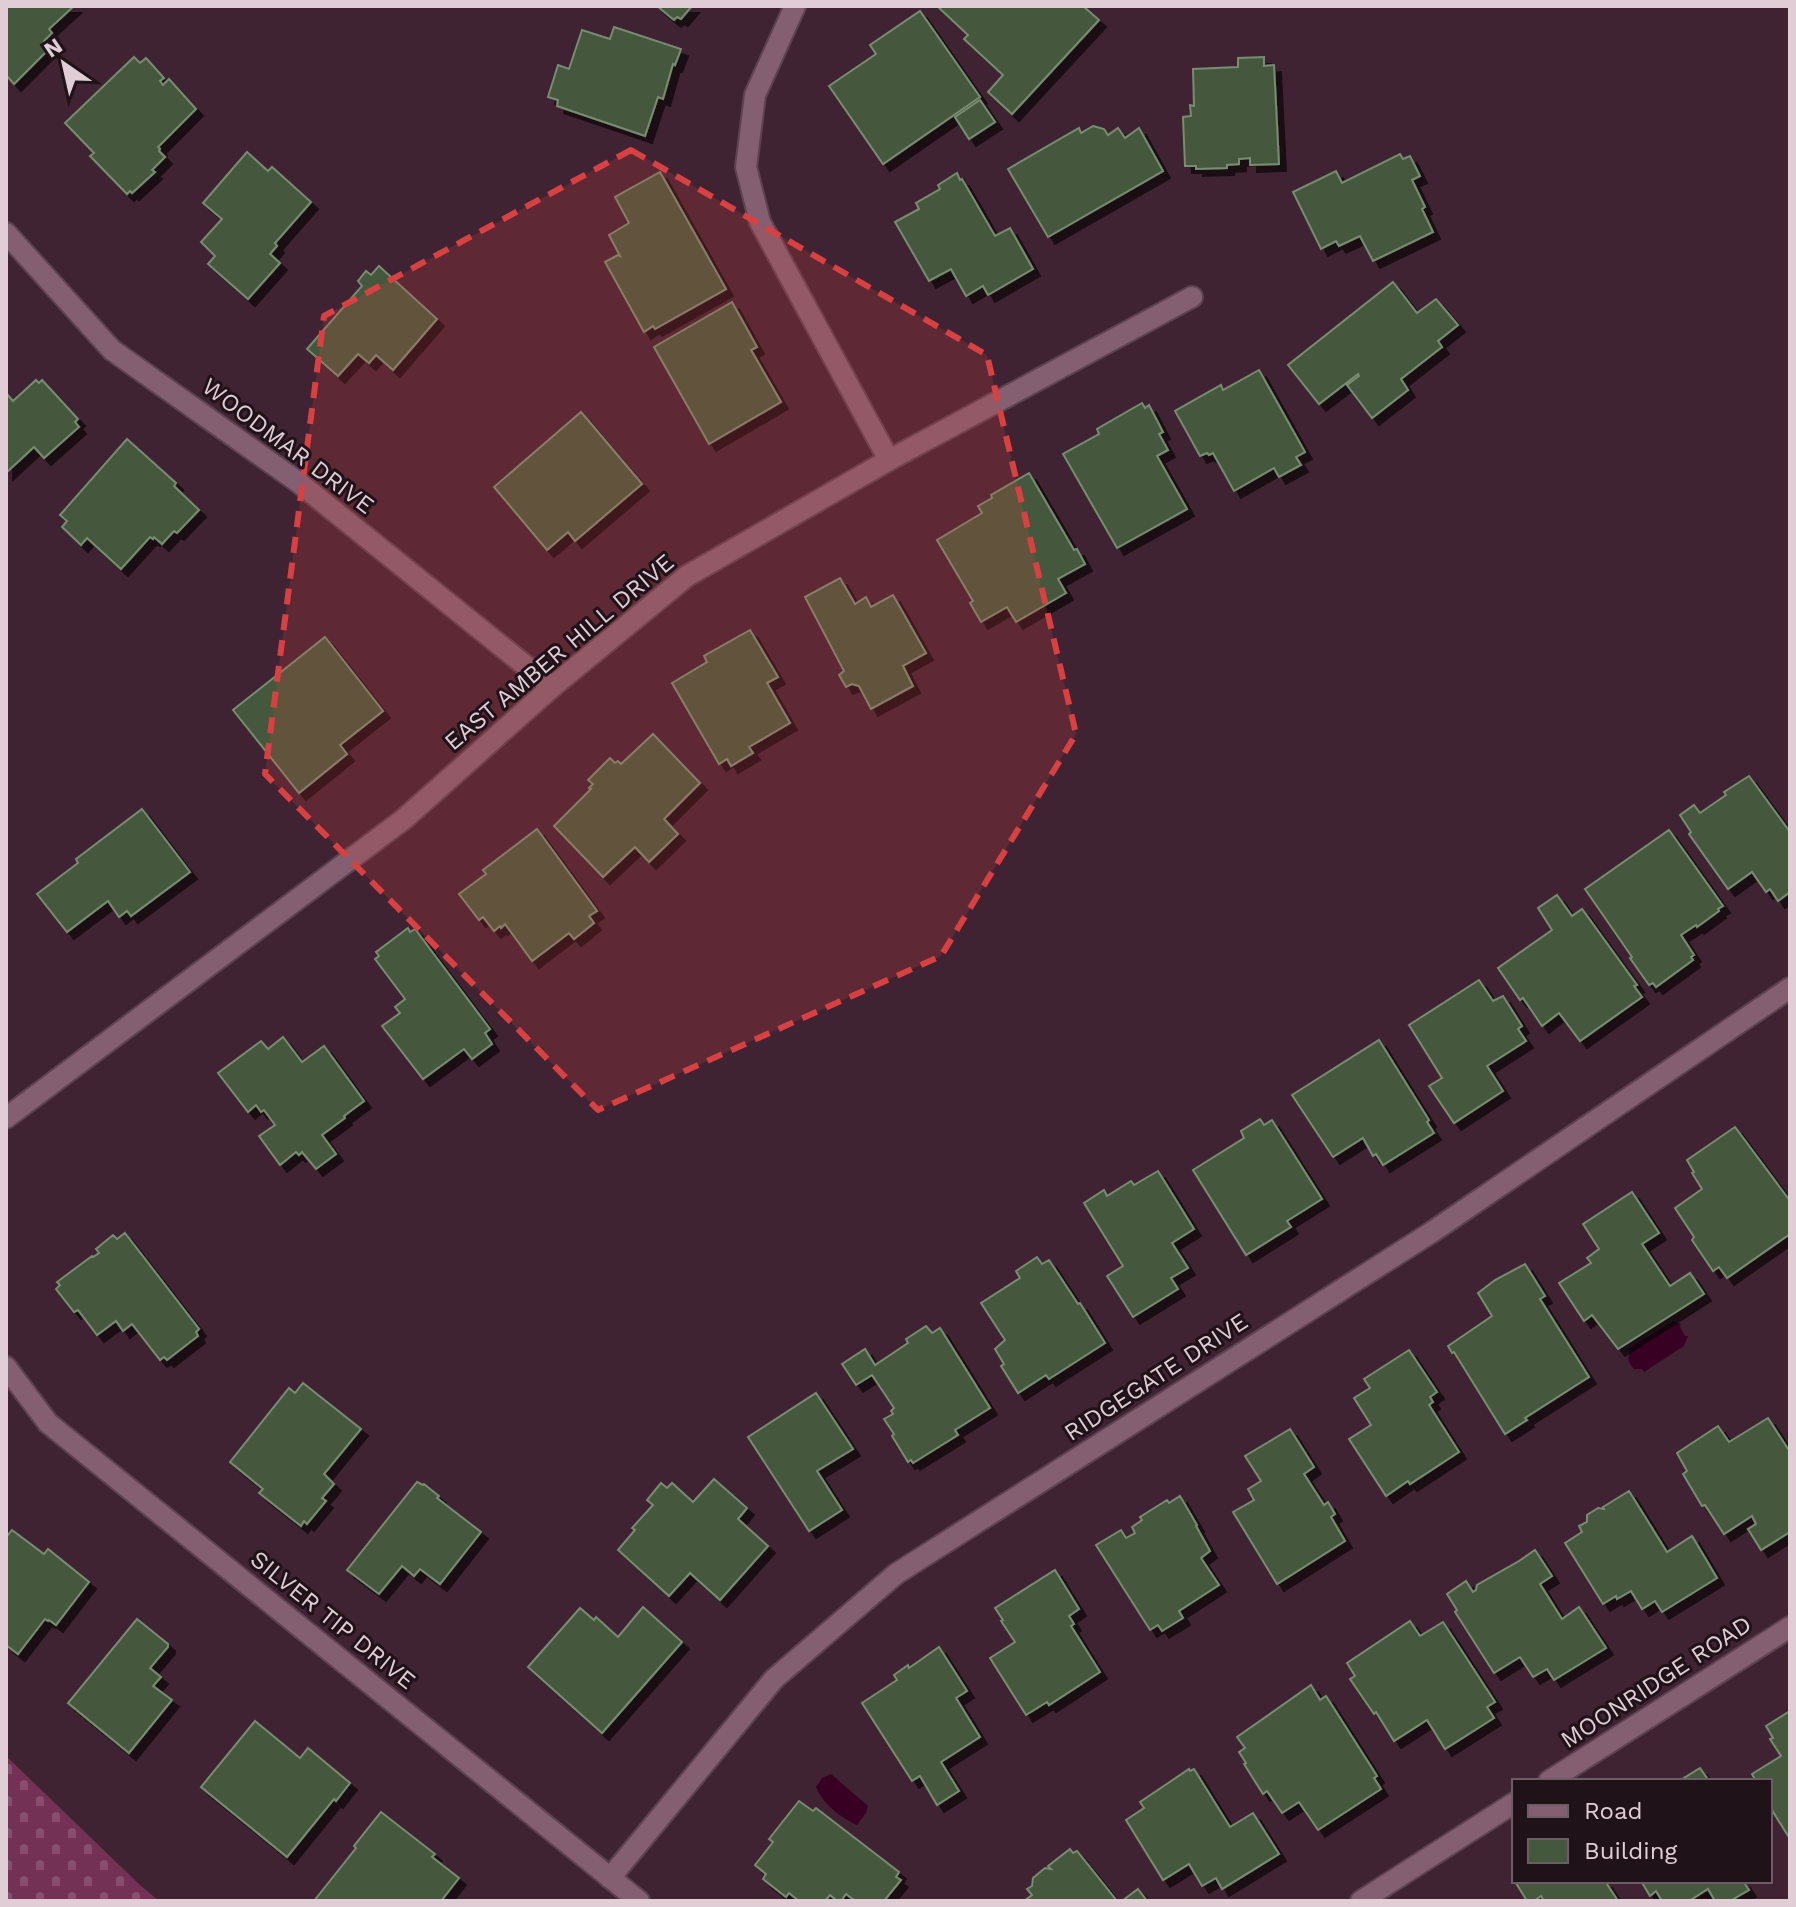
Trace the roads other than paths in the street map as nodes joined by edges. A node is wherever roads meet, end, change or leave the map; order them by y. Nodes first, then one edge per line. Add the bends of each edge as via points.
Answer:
1 (795, 6) edge
2 (6, 233) edge
3 (1192, 297) dead end
4 (889, 460) junction
5 (552, 687) junction
6 (1790, 988) edge
7 (6, 1118) edge
8 (6, 1367) edge
9 (1790, 1627) edge
10 (1552, 1779) edge
11 (1512, 1804) edge
12 (610, 1878) junction
13 (639, 1901) edge
14 (1361, 1901) edge

1 - 4 street via 755,95 746,167 760,222
2 - 5 street, WOODMAR DRIVE via 112,350 298,482
3 - 4 street, EAST AMBER HILL DRIVE
4 - 5 street, EAST AMBER HILL DRIVE via 687,576
5 - 7 street, EAST AMBER HILL DRIVE via 404,819
6 - 12 street, RIDGEGATE DRIVE via 1432,1232 896,1574 774,1679
8 - 12 street, SILVER TIP DRIVE via 48,1423
9 - 10 street, MOONRIDGE ROAD
11 - 14 street
12 - 13 street, SILVER TIP DRIVE

